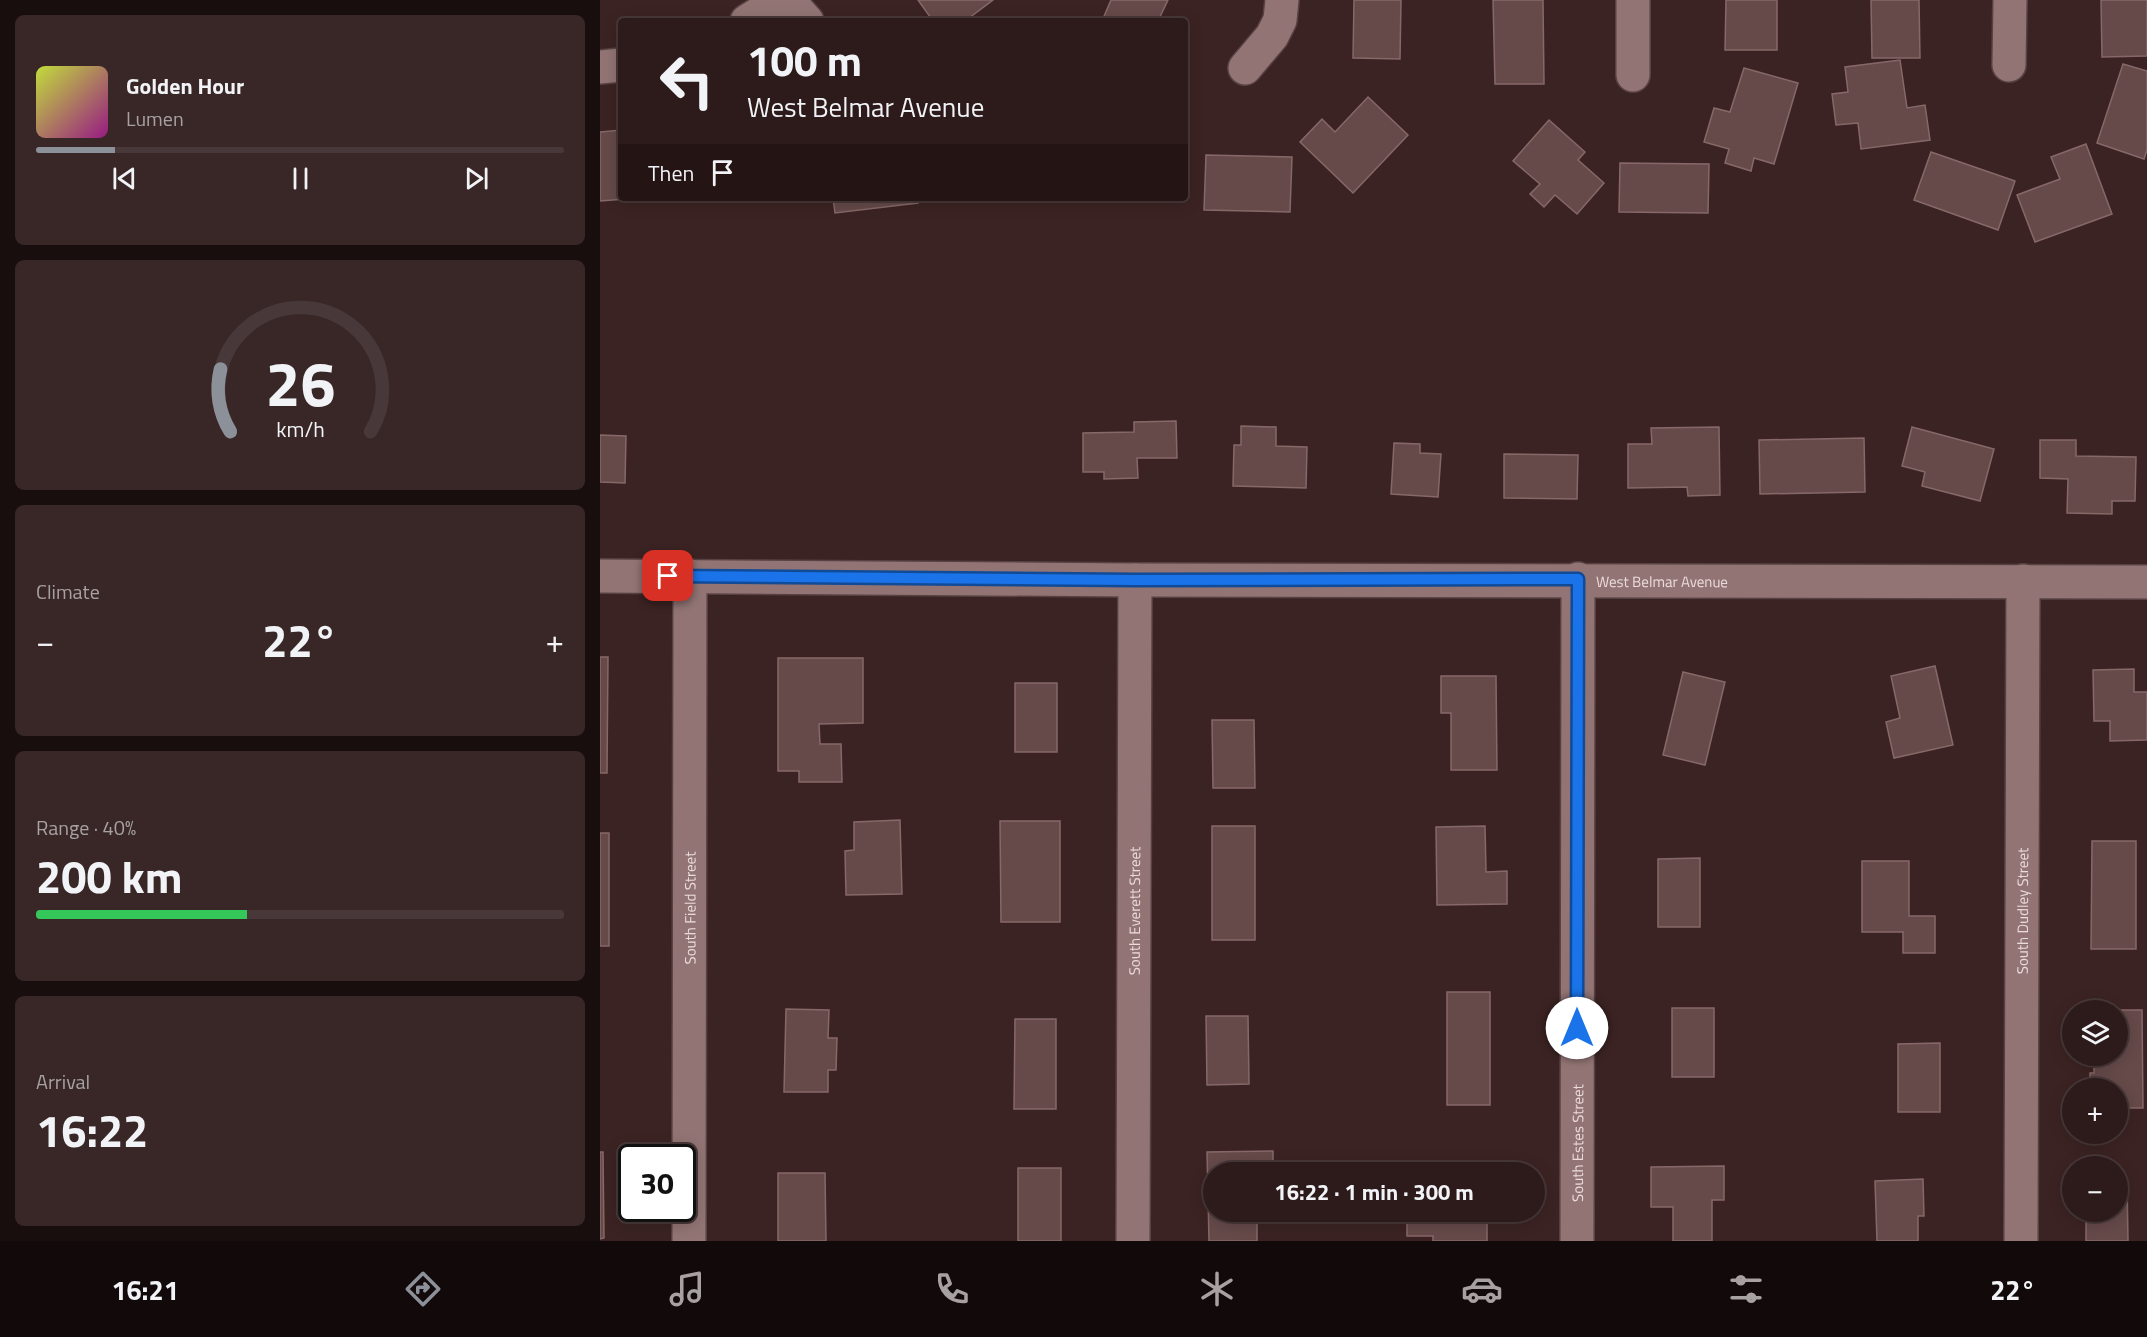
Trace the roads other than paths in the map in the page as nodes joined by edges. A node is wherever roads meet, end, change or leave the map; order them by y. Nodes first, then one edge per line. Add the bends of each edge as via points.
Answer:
1 (781, 0) edge
2 (788, 0) edge
3 (1282, 0) edge
4 (1633, 0) edge
5 (2010, 0) edge
6 (752, 18) edge
7 (804, 18) edge
8 (618, 65) edge
9 (2010, 65) dead end
10 (600, 67) edge
11 (1245, 68) dead end
12 (1633, 75) dead end
13 (600, 576) edge
14 (690, 576) junction
15 (1578, 579) junction
16 (1135, 580) junction
17 (2023, 581) junction
18 (2147, 582) edge
19 (689, 1241) edge
20 (1133, 1241) edge
21 (1577, 1241) edge
22 (2021, 1241) edge

1 - 6 street
2 - 7 street
3 - 11 street via 1280,20 1272,36
4 - 12 street
5 - 9 street
8 - 10 street
13 - 14 street, West Belmar Avenue
14 - 16 street, West Belmar Avenue
14 - 19 street, South Field Street
15 - 16 street, West Belmar Avenue
15 - 17 street, West Belmar Avenue
15 - 21 street, South Estes Street
16 - 20 street, South Everett Street
17 - 18 street, West Belmar Avenue
17 - 22 street, South Dudley Street

